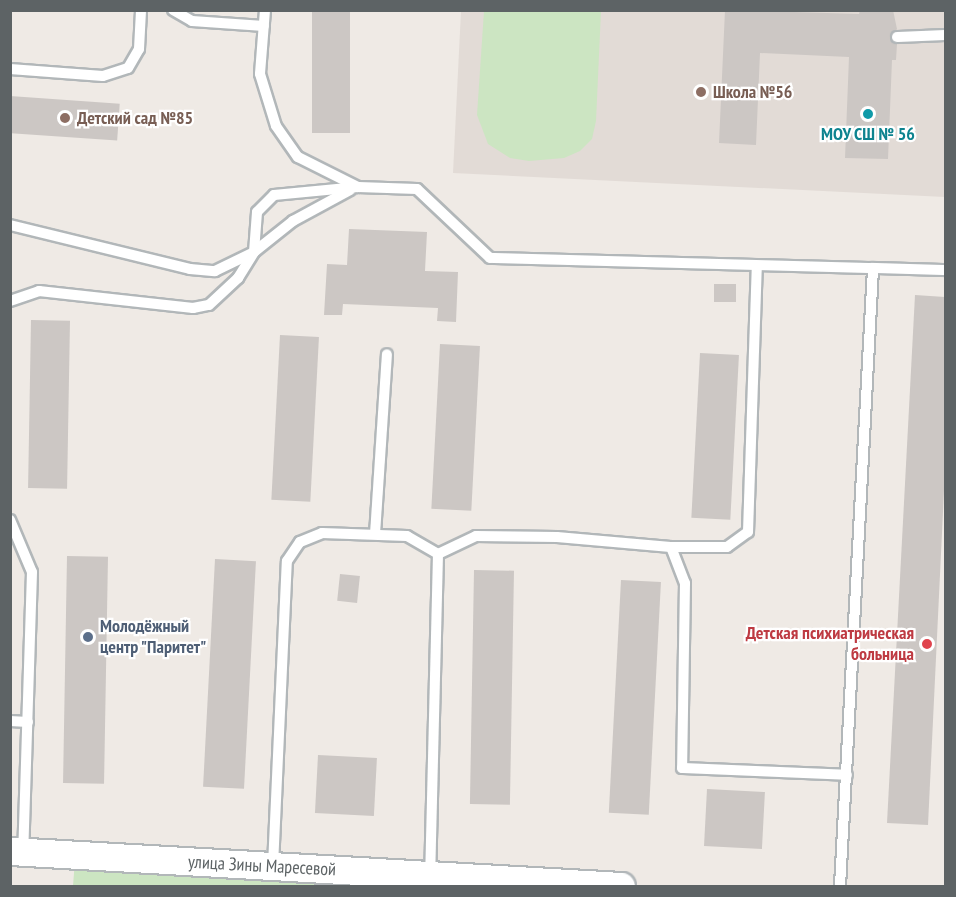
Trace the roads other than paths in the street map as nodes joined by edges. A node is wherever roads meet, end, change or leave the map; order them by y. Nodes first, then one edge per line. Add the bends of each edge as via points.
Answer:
1 (141, 10) edge
2 (173, 10) edge
3 (265, 10) edge
4 (264, 26) junction
5 (945, 35) edge
6 (897, 37) dead end
7 (10, 69) edge
8 (355, 188) junction
9 (10, 225) edge
10 (254, 252) junction
11 (757, 266) junction
12 (873, 268) junction
13 (945, 270) edge
14 (10, 301) edge
15 (387, 354) dead end
16 (10, 520) edge
17 (375, 534) junction
18 (671, 547) junction
19 (438, 555) junction
20 (10, 721) edge
21 (28, 722) junction
22 (847, 775) junction
23 (17, 852) edge
24 (273, 866) junction
25 (430, 875) junction
26 (621, 886) edge
27 (840, 886) edge

1 - 7 lane via 139,49 128,68 103,76
2 - 4 lane via 192,21
3 - 4 lane
4 - 8 lane via 260,74 276,126 298,157
5 - 6 lane
8 - 10 lane via 293,221
8 - 10 lane via 274,195 257,212
8 - 11 lane via 417,189 490,258
9 - 10 lane via 214,272
10 - 14 lane via 209,305 193,308 39,291
11 - 12 lane
11 - 18 lane via 748,532 727,547
12 - 13 lane
12 - 22 lane
15 - 17 lane
16 - 21 lane via 32,572
17 - 19 lane via 407,536
17 - 24 lane via 322,533 300,542 287,561
18 - 19 lane via 557,537 476,536
18 - 22 lane via 686,583 682,768
19 - 25 lane
20 - 21 lane
21 - 23 lane
22 - 27 lane
23 - 24 street, улица Зины Маресевой
24 - 25 street, улица Зины Маресевой
25 - 26 street, улица Зины Маресевой

